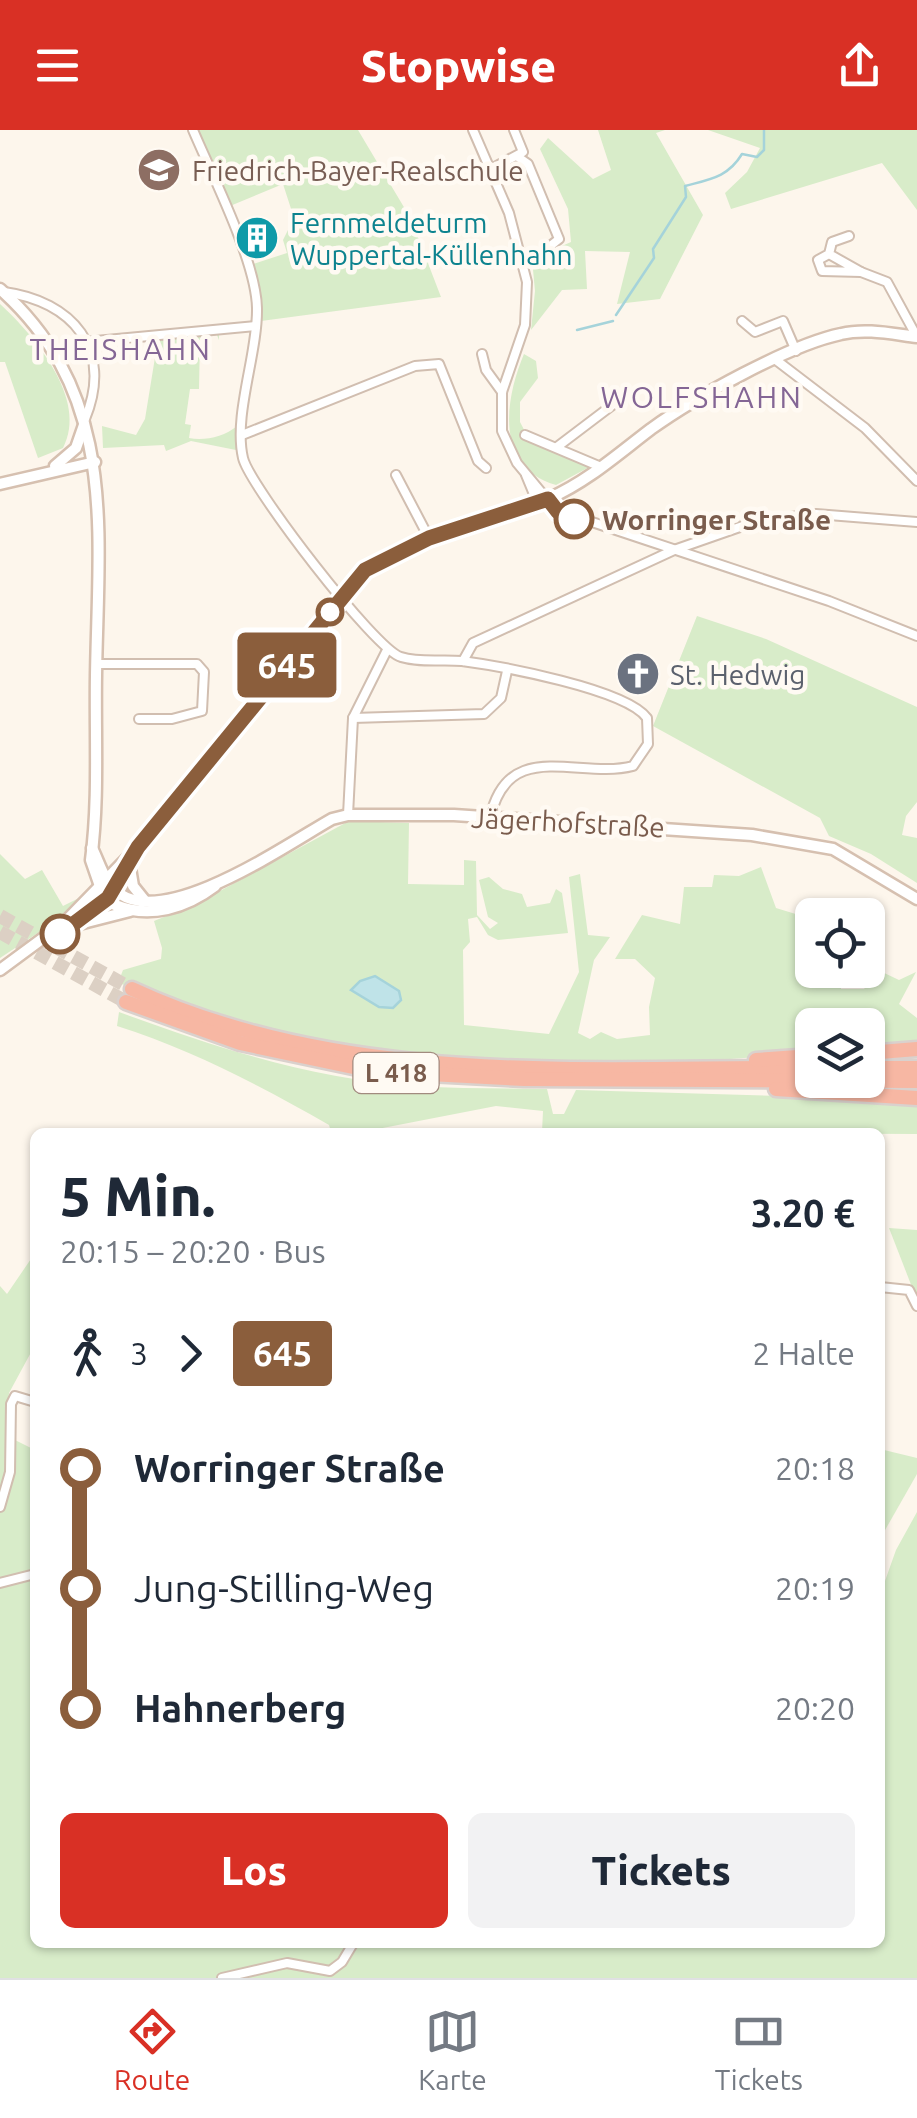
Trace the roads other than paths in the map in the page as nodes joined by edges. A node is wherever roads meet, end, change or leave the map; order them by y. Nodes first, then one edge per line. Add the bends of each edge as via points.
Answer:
1 (193, 130) edge
2 (473, 130) edge
3 (514, 130) edge
4 (518, 158) junction
5 (491, 168) junction
6 (849, 236) dead end
7 (549, 247) dead end
8 (828, 254) junction
9 (862, 272) junction
10 (2, 291) edge
11 (34, 297) junction
12 (26, 315) junction
13 (742, 320) dead end
14 (256, 326) junction
15 (917, 337) edge
16 (85, 342) junction
17 (796, 351) junction
18 (482, 354) dead end
19 (776, 360) junction
20 (502, 392) junction
21 (619, 400) dead end
22 (85, 419) junction
23 (242, 435) junction
24 (525, 435) dead end
25 (558, 447) junction
26 (95, 462) junction
27 (601, 467) junction
28 (486, 468) dead end
29 (50, 469) junction
30 (396, 475) dead end
31 (917, 482) edge
32 (0, 484) edge
33 (543, 501) junction
34 (917, 522) edge
35 (429, 538) junction
36 (700, 541) junction
37 (674, 550) junction
38 (703, 560) junction
39 (342, 598) junction
40 (917, 636) edge
41 (388, 650) junction
42 (463, 661) junction
43 (96, 664) junction
44 (507, 671) junction
45 (354, 718) junction
46 (138, 719) dead end
47 (348, 815) junction
48 (490, 818) junction
49 (93, 855) junction
50 (126, 865) junction
51 (107, 887) junction
52 (917, 899) edge
53 (85, 902) junction
54 (141, 906) junction
55 (73, 926) junction
56 (28, 951) junction
57 (0, 970) edge
58 (129, 995) tunnel mouth
59 (917, 1049) edge
60 (885, 1052) edge
61 (795, 1059) edge
62 (885, 1068) edge
63 (917, 1068) edge
64 (795, 1069) edge
65 (724, 1074) junction
66 (917, 1081) edge
67 (917, 1098) edge
68 (885, 1288) edge
69 (917, 1306) edge
70 (30, 1400) edge
71 (0, 1508) edge
72 (30, 1575) edge
73 (0, 1584) edge
74 (349, 1948) edge
75 (222, 1978) edge

1 - 14 street via 232,222
2 - 5 street
3 - 4 street via 522,146
4 - 5 street
4 - 7 street via 528,164 559,239
5 - 20 street via 516,230 527,282 525,324
6 - 8 street via 832,242
8 - 9 street
8 - 9 street via 818,260 822,272
9 - 15 street via 886,282
10 - 11 street
10 - 12 main road
11 - 12 street
11 - 16 street via 60,309
12 - 22 main road via 59,360
13 - 17 street via 755,332 783,320
14 - 16 street
14 - 23 street
15 - 17 main road via 855,332
16 - 22 street via 92,401
17 - 19 main road
18 - 20 street
19 - 27 main road via 654,426
19 - 31 street via 866,428
20 - 33 street via 502,430
21 - 25 street
22 - 26 main road
22 - 29 main road via 76,448
23 - 28 street via 415,366 440,364
23 - 39 street via 250,474
24 - 25 street
25 - 27 street
26 - 29 main road
26 - 43 main road
27 - 33 main road
29 - 32 main road
30 - 35 street
33 - 35 main road
33 - 37 street via 564,515
34 - 36 street via 786,516
35 - 39 main road via 376,562
36 - 37 street
36 - 38 street
37 - 38 street
37 - 42 street via 473,643
38 - 40 street
39 - 41 street
39 - 50 main road
41 - 42 street via 401,658
41 - 45 street
42 - 44 street
43 - 46 street via 197,664 204,672 197,714
43 - 49 main road
44 - 45 street via 501,698 484,714
44 - 48 street via 620,700 642,711 649,736 633,766 524,771 502,786
45 - 47 street
47 - 48 main road, Jägerhofstraße
47 - 54 main road, Jägerhofstraße via 220,880
48 - 52 main road, Jägerhofstraße via 714,830 822,846 854,858
49 - 50 main road
49 - 51 main road
49 - 53 main road
50 - 51 main road
50 - 54 main road
51 - 53 main road
51 - 54 main road, Jägerhofstraße
51 - 55 main road via 98,907
53 - 56 main road
54 - 55 main road
55 - 56 main road
56 - 57 main road
58 - 65 highway, L 418 via 240,1043 372,1071 468,1078
59 - 60 highway
61 - 65 highway
62 - 63 highway
64 - 65 highway, L 418
65 - 66 highway, L 418
65 - 67 highway via 774,1089
68 - 69 street via 909,1290
70 - 71 street via 16,1396 11,1404 10,1472
72 - 73 street
74 - 75 street via 332,1970 287,1963

